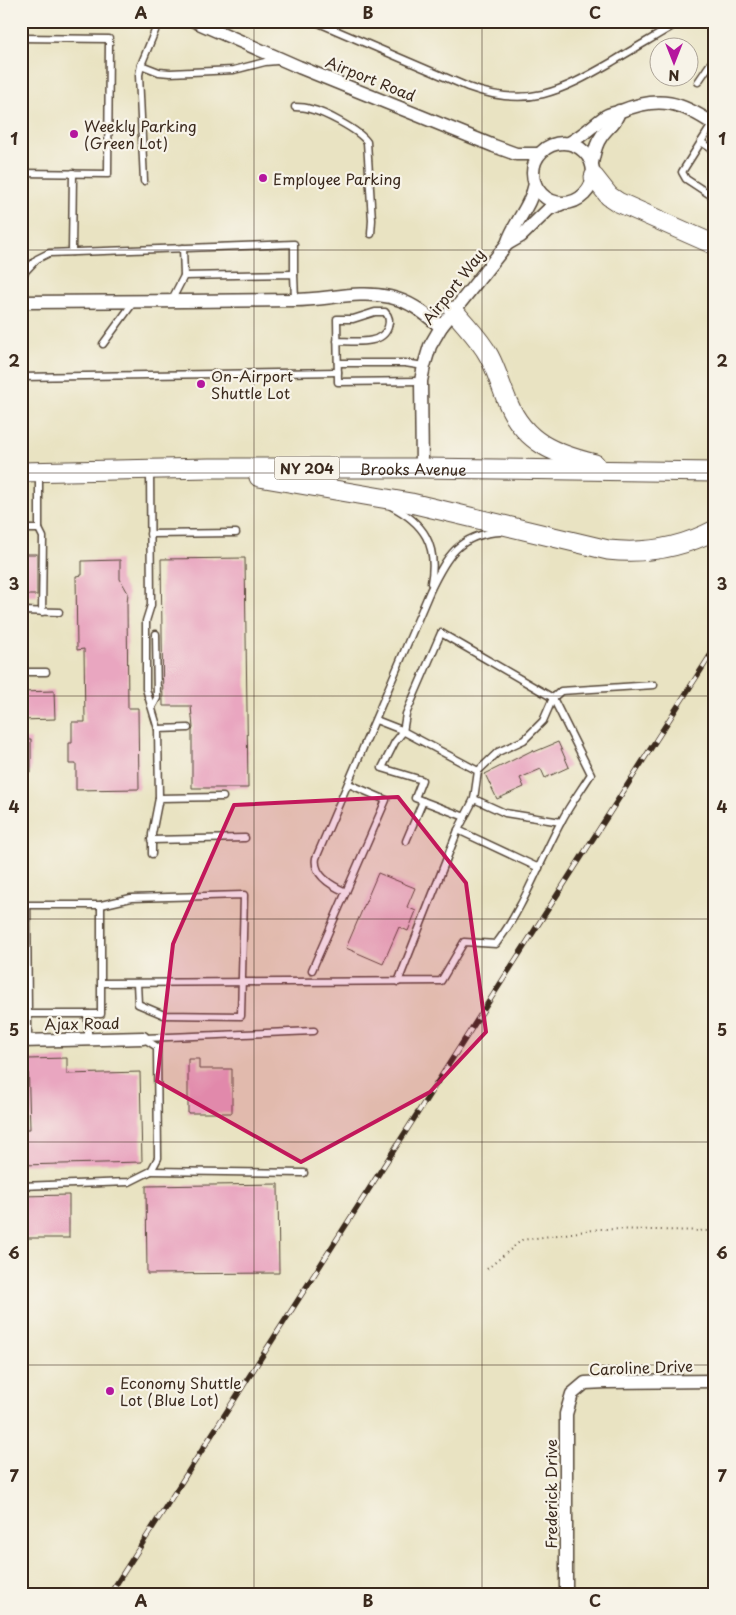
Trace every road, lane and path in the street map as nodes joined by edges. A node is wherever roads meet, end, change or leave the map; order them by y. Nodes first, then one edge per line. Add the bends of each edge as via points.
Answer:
1 (159, 21) edge
2 (194, 21) edge
3 (314, 21) edge
4 (681, 21) edge
5 (21, 38) edge
6 (714, 61) edge
7 (141, 64) junction
8 (298, 66) junction
9 (698, 82) dead end
10 (295, 107) dead end
11 (619, 112) junction
12 (713, 120) edge
13 (701, 142) junction
14 (568, 143) junction
15 (715, 151) edge
16 (540, 154) junction
17 (593, 170) junction
18 (21, 173) edge
19 (73, 173) junction
20 (144, 181) dead end
21 (535, 184) junction
22 (715, 198) edge
23 (560, 204) junction
24 (371, 234) dead end
25 (506, 244) junction
26 (715, 245) edge
27 (183, 248) junction
28 (72, 252) junction
29 (294, 274) junction
30 (21, 276) edge
31 (184, 276) junction
32 (21, 286) edge
33 (295, 300) junction
34 (134, 301) junction
35 (171, 301) junction
36 (23, 302) edge
37 (454, 311) junction
38 (441, 327) junction
39 (338, 341) junction
40 (103, 344) dead end
41 (338, 363) junction
42 (424, 366) junction
43 (338, 372) junction
44 (21, 377) edge
45 (421, 381) junction
46 (209, 468) junction
47 (422, 468) junction
48 (150, 469) junction
49 (631, 470) junction
50 (30, 472) edge
51 (715, 472) edge
52 (354, 493) junction
53 (21, 529) edge
54 (39, 529) junction
55 (715, 530) edge
56 (236, 533) dead end
57 (150, 534) junction
58 (539, 534) junction
59 (430, 591) junction
60 (21, 611) edge
61 (42, 612) junction
62 (59, 612) dead end
63 (156, 634) dead end
64 (21, 672) edge
65 (46, 672) dead end
66 (654, 685) dead end
67 (554, 698) junction
68 (152, 707) junction
69 (376, 720) junction
70 (188, 728) dead end
71 (158, 729) junction
72 (403, 732) junction
73 (478, 771) junction
74 (349, 784) junction
75 (223, 797) dead end
76 (159, 798) junction
77 (474, 799) junction
78 (423, 801) junction
79 (465, 817) junction
80 (561, 822) junction
81 (458, 830) junction
82 (245, 838) dead end
83 (152, 840) junction
84 (406, 841) dead end
85 (152, 854) dead end
86 (540, 868) junction
87 (346, 892) junction
88 (24, 904) edge
89 (101, 905) junction
90 (312, 970) dead end
91 (398, 982) junction
92 (101, 983) junction
93 (138, 983) junction
94 (242, 983) junction
95 (28, 1014) junction
96 (88, 1014) junction
97 (314, 1031) dead end
98 (143, 1038) junction
99 (88, 1040) junction
100 (25, 1041) edge
101 (151, 1171) junction
102 (304, 1173) dead end
103 (21, 1186) edge
104 (715, 1231) edge
105 (487, 1269) dead end
106 (715, 1381) edge
107 (572, 1394) joint
108 (566, 1594) edge

1 - 7 lane
2 - 8 street, Airport Road
3 - 4 lane via 468,87 514,97 538,96 565,88
5 - 19 lane via 109,39 108,174
6 - 9 lane
7 - 8 lane via 170,73 234,70 272,61
7 - 20 lane
8 - 16 street, Airport Road via 516,154
10 - 24 lane via 320,112 367,142
11 - 12 street via 640,104 664,102 687,107
11 - 14 street via 608,114
11 - 17 street via 617,120 597,144
12 - 13 lane
13 - 15 lane
13 - 22 lane via 682,172 686,179
14 - 16 street via 553,145
14 - 17 street via 583,150
16 - 21 street via 533,168
17 - 23 street via 591,186 586,194 578,200
17 - 26 main road via 609,196 618,202
18 - 19 lane
19 - 28 lane
21 - 23 street via 545,198
21 - 25 street, Airport Way via 528,205
23 - 25 street, Airport Way via 549,209 522,236
25 - 37 street, Airport Way
27 - 28 lane
27 - 29 lane via 294,244
27 - 31 lane
28 - 30 lane via 40,256
29 - 31 lane
29 - 33 lane
31 - 35 lane
32 - 36 lane
33 - 35 street
33 - 38 street via 373,294 391,297 410,303
34 - 35 street
34 - 36 street
34 - 40 lane
37 - 38 street, Airport Way
37 - 49 main road via 489,357 508,404 536,442 578,459
38 - 42 street, Airport Way via 433,339
39 - 39 lane via 337,319 381,311 388,315 388,327 380,338
39 - 41 lane
41 - 42 lane
41 - 43 lane
42 - 45 street, Airport Way
43 - 44 lane
43 - 45 lane via 338,382
45 - 47 street, Airport Way
46 - 47 main road, Brooks Avenue / NY 204
46 - 48 main road, Brooks Avenue / NY 204
46 - 52 main road
47 - 49 main road, Brooks Avenue / NY 204
48 - 50 main road, Brooks Avenue / NY 204
48 - 57 lane
49 - 51 main road, Brooks Avenue / NY 204
50 - 54 lane
52 - 58 main road via 435,508
52 - 59 lane via 395,508 422,529 432,553
53 - 54 lane
54 - 61 lane via 43,538
55 - 58 main road via 674,546 636,552 608,550
56 - 57 lane
57 - 68 lane via 151,604 146,621 146,683
58 - 59 lane via 498,532 470,538 456,548
59 - 69 lane
60 - 61 lane
61 - 62 lane
63 - 68 lane via 157,698
64 - 65 lane
66 - 67 lane via 561,690
67 - 72 lane via 441,632 406,714
67 - 73 lane via 543,720 524,740 498,752
67 - 80 lane via 591,774
68 - 71 lane
69 - 72 lane
69 - 74 lane
70 - 71 lane
71 - 76 lane
72 - 73 lane
72 - 78 lane via 382,768 422,780 415,798
73 - 77 lane
74 - 87 lane via 315,863 323,877
74 - 87 lane via 386,800
75 - 76 lane
76 - 83 lane
77 - 79 lane
77 - 80 lane via 505,813
78 - 79 lane
78 - 84 lane
79 - 81 lane
80 - 86 lane
81 - 86 lane
81 - 91 lane
82 - 83 lane
83 - 85 lane
86 - 91 lane via 496,944 464,942 441,981
87 - 90 lane
88 - 89 lane
88 - 95 lane
89 - 92 lane
89 - 94 lane via 131,898 244,895
91 - 94 lane
92 - 93 lane
92 - 96 lane via 101,1014
93 - 94 lane
93 - 94 lane via 138,1004 164,1015 241,1016
95 - 96 lane
95 - 100 lane
96 - 99 lane
97 - 98 lane
98 - 99 street, Ajax Road
98 - 101 lane via 157,1047 158,1158
99 - 100 street, Ajax Road
101 - 102 lane
101 - 103 lane via 129,1182
104 - 105 path via 600,1229 522,1240
106 - 107 street, Caroline Drive via 585,1383
107 - 108 street, Frederick Drive via 566,1414

